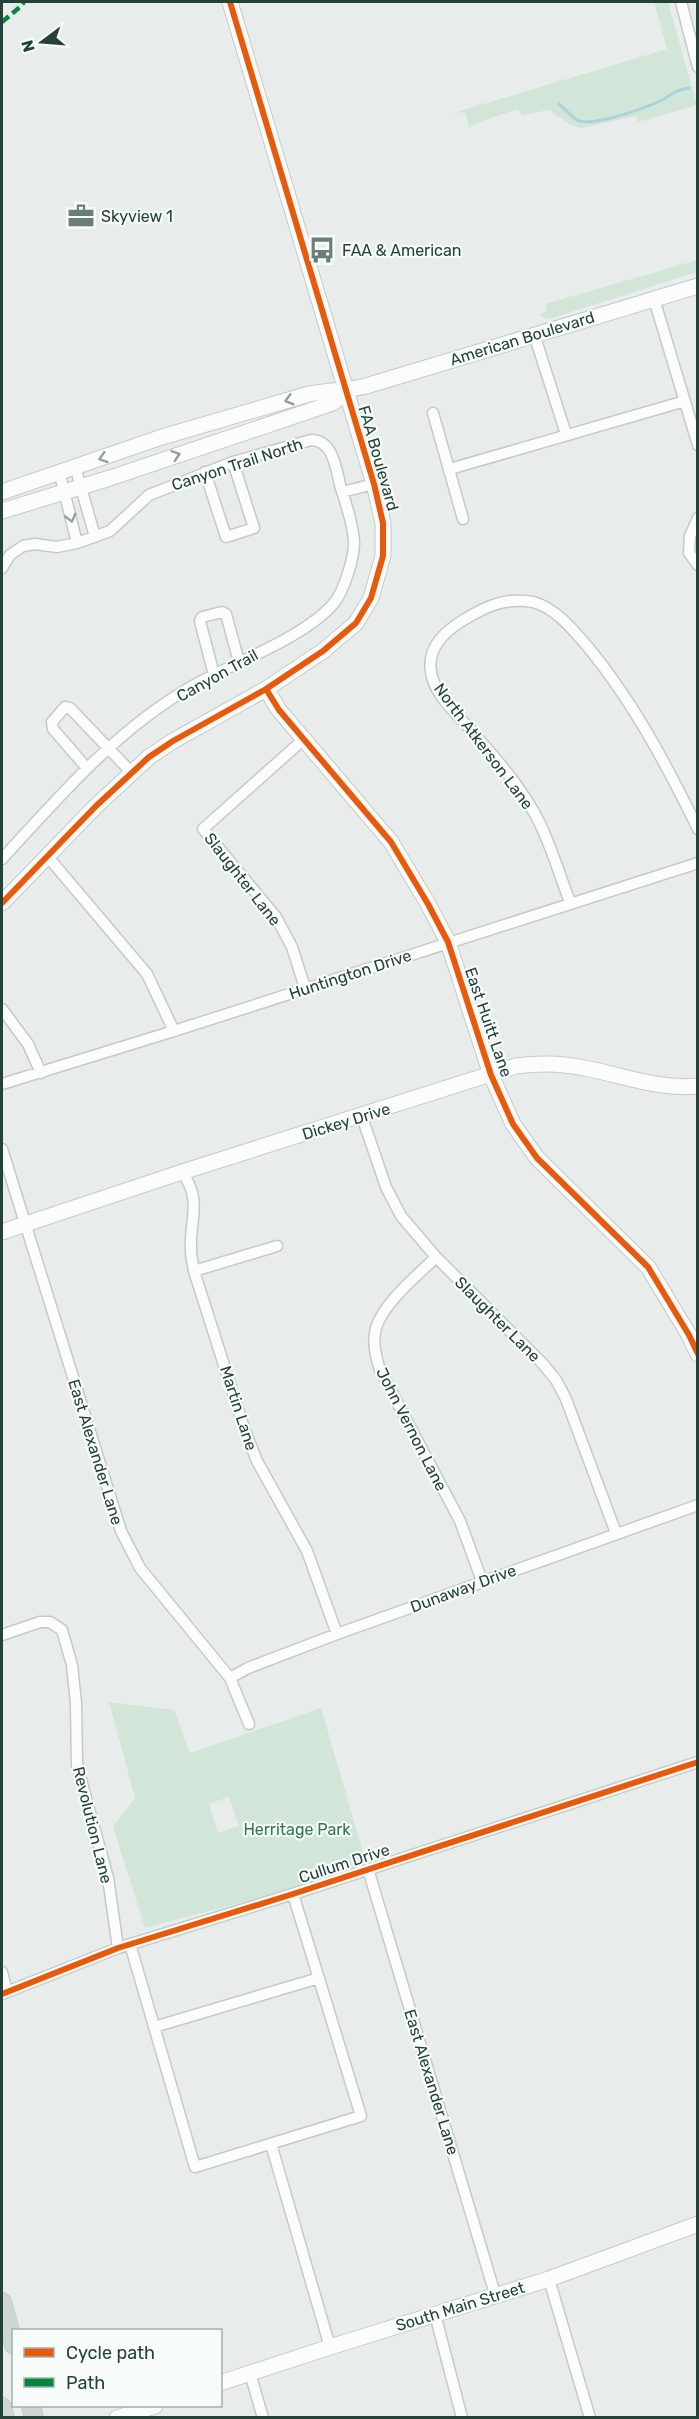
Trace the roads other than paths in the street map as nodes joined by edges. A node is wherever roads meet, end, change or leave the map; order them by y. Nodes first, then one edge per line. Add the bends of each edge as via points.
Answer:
1 (230, 2) edge
2 (681, 2) edge
3 (698, 67) edge
4 (698, 286) edge
5 (654, 299) junction
6 (534, 334) junction
7 (346, 391) junction
8 (685, 401) junction
9 (433, 413) dead end
10 (566, 434) junction
11 (698, 445) edge
12 (233, 462) junction
13 (75, 466) junction
14 (450, 470) junction
15 (59, 471) junction
16 (205, 472) junction
17 (374, 484) junction
18 (81, 488) junction
19 (2, 492) edge
20 (342, 492) junction
21 (65, 493) junction
22 (2, 511) edge
23 (698, 518) edge
24 (463, 519) dead end
25 (95, 537) junction
26 (77, 543) junction
27 (698, 565) edge
28 (2, 568) edge
29 (239, 662) junction
30 (214, 675) junction
31 (266, 688) junction
32 (304, 739) junction
33 (108, 748) junction
34 (86, 767) junction
35 (132, 773) junction
36 (698, 829) edge
37 (48, 857) junction
38 (2, 859) edge
39 (698, 862) edge
40 (570, 902) junction
41 (2, 903) edge
42 (448, 942) junction
43 (305, 988) junction
44 (2, 1009) edge
45 (174, 1031) junction
46 (41, 1073) junction
47 (491, 1075) junction
48 (2, 1084) edge
49 (698, 1086) edge
50 (362, 1116) junction
51 (2, 1149) edge
52 (182, 1172) junction
53 (25, 1225) junction
54 (2, 1232) edge
55 (278, 1246) dead end
56 (436, 1257) junction
57 (194, 1271) junction
58 (698, 1354) edge
59 (698, 1505) edge
60 (616, 1533) junction
61 (482, 1581) junction
62 (337, 1634) junction
63 (2, 1635) edge
64 (230, 1678) junction
65 (249, 1724) dead end
66 (698, 1762) edge
67 (368, 1869) junction
68 (293, 1894) junction
69 (130, 1944) junction
70 (118, 1948) junction
71 (2, 1972) edge
72 (319, 1978) junction
73 (4, 1993) edge
74 (154, 2027) junction
75 (271, 2144) junction
76 (698, 2224) edge
77 (549, 2279) junction
78 (495, 2294) junction
79 (2, 2302) edge
80 (435, 2314) junction
81 (12, 2338) edge
82 (330, 2346) junction
83 (250, 2373) junction
84 (222, 2382) edge
85 (2, 2407) edge
86 (152, 2407) edge
87 (4, 2418) edge
88 (117, 2418) edge
89 (263, 2418) edge
90 (462, 2418) edge
91 (590, 2418) edge

1 - 7 street, FAA Boulevard
2 - 3 street
4 - 5 street, American Boulevard
5 - 6 street, American Boulevard
5 - 8 street
6 - 7 street, American Boulevard
6 - 10 street
7 -> 13 street, American Boulevard via 330,389 309,394
7 - 17 street, FAA Boulevard
18 -> 7 street, American Boulevard via 333,403
8 - 10 street
8 - 11 street
9 - 14 street
10 - 14 street
12 - 16 street, Canyon Trail North
12 - 16 street via 254,528 226,537
12 - 20 street, Canyon Trail North via 319,440 328,446
13 - 15 street, American Boulevard
13 - 18 street
14 - 24 street
15 - 19 street, American Boulevard
15 - 21 street
16 - 25 street, Canyon Trail North via 149,495 110,531
17 - 20 street
17 - 31 street, FAA Boulevard via 383,523 383,556 371,598 356,623 324,651
18 - 21 street, American Boulevard
18 - 25 street
20 - 29 street, Canyon Trail via 354,542 348,574 336,601 299,630
21 - 22 street, American Boulevard
21 -> 26 street
23 - 27 street via 690,536 689,553
25 - 26 street, Canyon Trail North
26 - 28 street via 23,546 10,555
29 - 30 street, Canyon Trail
29 - 30 street via 226,614 202,617
30 - 33 street, Canyon Trail via 189,688
31 - 32 street, East Huitt Lane
31 - 35 street, FAA Boulevard via 173,741
32 - 42 street, East Huitt Lane via 391,842
32 - 43 street, Slaughter Lane via 203,829 276,917 292,947
33 - 34 street, Canyon Trail
33 - 34 street via 65,707 52,722 53,729
33 - 35 street
34 - 38 street, Canyon Trail
35 - 37 street, FAA Boulevard
36 - 40 street, North Atkerson Lane via 649,733 573,630 553,611 534,603 499,601 483,608 436,642 431,655 434,684 497,759 536,816
37 - 41 street, FAA Boulevard
37 - 45 street via 147,974
39 - 40 street, Huntington Drive
40 - 42 street, Huntington Drive
42 - 43 street, Huntington Drive
42 - 47 street, East Huitt Lane
43 - 45 street, Huntington Drive
44 - 46 street via 28,1044
45 - 46 street, Huntington Drive
46 - 48 street, Huntington Drive
47 - 49 street, Dickey Drive via 516,1066 543,1063 673,1088
47 - 50 street, Dickey Drive
47 - 58 street, East Huitt Lane via 513,1124 537,1158 648,1267
50 - 52 street, Dickey Drive
50 - 56 street, Slaughter Lane via 392,1200
51 - 53 street, East Alexander Lane
52 - 53 street, Dickey Drive
52 - 57 street, Martin Lane via 193,1192
53 - 54 street, Dickey Drive
53 - 64 street, East Alexander Lane via 121,1531 140,1568
55 - 57 street
56 - 60 street, Slaughter Lane via 556,1380
56 - 61 street, John Vernon Lane via 394,1299 381,1319 376,1329 376,1356 460,1521
57 - 62 street, Martin Lane via 244,1431 307,1551
59 - 60 street, Dunaway Drive
60 - 61 street, Dunaway Drive
61 - 62 street, Dunaway Drive
62 - 64 street, Dunaway Drive
63 - 70 street, Revolution Lane via 39,1622 50,1622 62,1630 72,1665 77,1765 108,1878
64 - 65 street, East Alexander Lane
66 - 67 street, Cullum Drive
67 - 68 street, Cullum Drive
67 - 78 street, East Alexander Lane
68 - 69 street, Cullum Drive
68 - 72 street
69 - 70 street, Cullum Drive
69 - 74 street
70 - 73 street, Cullum Drive
71 - 73 street
72 - 74 street
72 - 75 street via 361,2116
74 - 75 street via 195,2166
75 - 82 street
76 - 77 street, South Main Street
77 - 78 street, South Main Street
77 - 91 street
78 - 80 street, South Main Street
79 - 81 main road
80 - 82 street, South Main Street
80 - 90 street
82 - 83 street, South Main Street
83 - 84 street, South Main Street
83 - 89 street
85 - 87 main road
86 - 88 street

